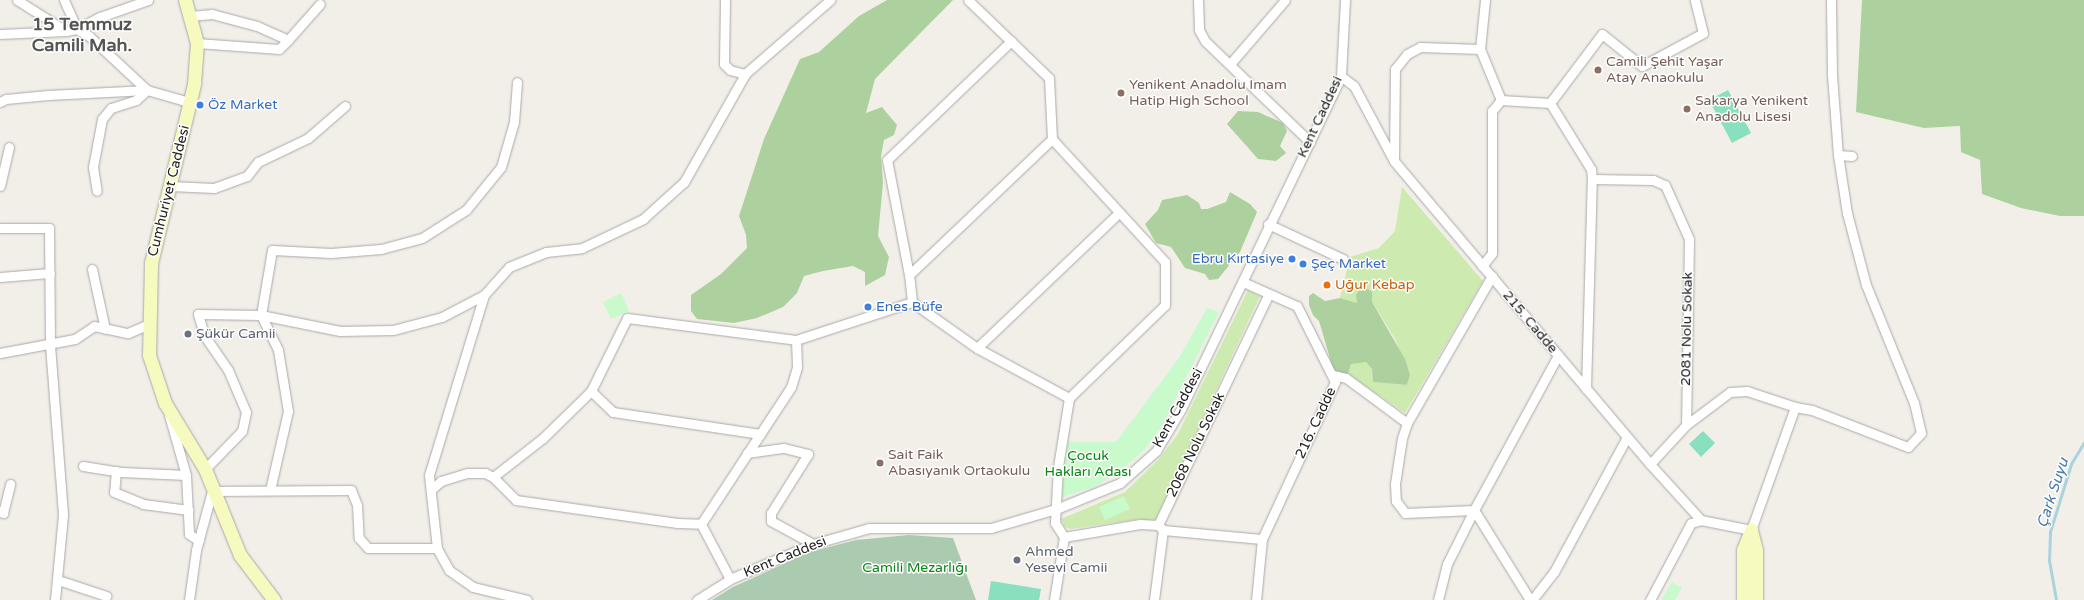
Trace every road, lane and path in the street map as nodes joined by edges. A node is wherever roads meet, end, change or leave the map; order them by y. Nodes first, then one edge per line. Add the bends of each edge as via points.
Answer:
1 (64, 0) edge
2 (148, 0) edge
3 (185, 0) edge
4 (725, 0) edge
5 (830, 0) edge
6 (968, 0) edge
7 (1198, 0) edge
8 (1285, 0) edge
9 (1345, 0) edge
10 (1485, 0) edge
11 (1831, 0) edge
12 (21, 1) edge
13 (1697, 3) edge
14 (320, 4) dead end
15 (190, 16) junction
16 (77, 29) junction
17 (66, 31) junction
18 (0, 34) edge
19 (288, 40) junction
20 (1011, 41) junction
21 (197, 43) junction
22 (1480, 49) junction
23 (1230, 64) junction
24 (745, 74) junction
25 (1341, 76) junction
26 (517, 82) dead end
27 (146, 90) junction
28 (1501, 100) junction
29 (0, 102) edge
30 (189, 102) junction
31 (1550, 103) junction
32 (346, 106) dead end
33 (1052, 140) junction
34 (1310, 142) junction
35 (9, 147) dead end
36 (1838, 155) junction
37 (1852, 156) dead end
38 (1394, 161) junction
39 (1592, 179) junction
40 (0, 186) edge
41 (170, 186) junction
42 (97, 191) dead end
43 (1118, 213) junction
44 (1268, 224) junction
45 (0, 228) edge
46 (1343, 259) dead end
47 (1482, 266) junction
48 (92, 269) dead end
49 (50, 274) junction
50 (910, 275) junction
51 (1492, 276) junction
52 (0, 277) edge
53 (1243, 282) junction
54 (484, 295) junction
55 (1268, 295) junction
56 (912, 302) junction
57 (261, 315) junction
58 (149, 324) junction
59 (105, 329) junction
60 (796, 340) junction
61 (50, 345) junction
62 (978, 348) junction
63 (0, 353) edge
64 (1558, 355) junction
65 (1333, 376) junction
66 (1586, 389) junction
67 (591, 391) junction
68 (1069, 398) junction
69 (165, 402) junction
70 (1795, 407) junction
71 (1407, 423) junction
72 (1686, 426) junction
73 (760, 434) junction
74 (1627, 437) junction
75 (747, 453) junction
76 (1650, 464) junction
77 (84, 466) dead end
78 (204, 470) junction
79 (116, 471) junction
80 (186, 475) junction
81 (493, 477) junction
82 (10, 484) dead end
83 (432, 488) junction
84 (212, 490) junction
85 (270, 490) junction
86 (1056, 509) junction
87 (189, 510) junction
88 (1474, 510) junction
89 (0, 511) edge
90 (1701, 520) junction
91 (701, 524) junction
92 (1161, 528) junction
93 (1751, 530) junction
94 (1064, 537) junction
95 (1262, 539) junction
96 (199, 541) junction
97 (813, 544) junction
98 (437, 548) junction
99 (240, 555) junction
100 (730, 579) junction
101 (58, 580) junction
102 (106, 596) dead end
103 (55, 600) edge
104 (189, 600) edge
105 (274, 600) edge
106 (281, 600) edge
107 (527, 600) edge
108 (698, 600) edge
109 (1054, 600) edge
110 (1154, 600) edge
111 (1256, 600) edge
112 (1438, 600) edge
113 (1531, 600) edge
114 (1650, 600) edge
115 (1743, 600) edge
116 (1756, 600) edge

1 - 16 street
2 - 16 street via 100,17
3 - 15 street, Cumhuriyet Caddesi
4 - 24 street via 724,64 730,70
5 - 24 street
6 - 20 street
7 - 23 street via 1200,30 1206,42
8 - 23 street
9 - 25 street, Kent Caddesi
10 - 22 street
11 - 36 street via 1832,75
12 - 17 street
13 - 31 street via 1703,33 1642,66 1602,34
14 - 19 street
15 - 19 street via 212,14 257,26
15 - 21 street, Cumhuriyet Caddesi
16 - 17 street
16 - 27 street via 106,49
17 - 18 street
19 - 21 street via 279,49
20 - 33 street via 1049,78
20 - 50 street via 887,160
21 - 30 street, Cumhuriyet Caddesi via 194,84
22 - 28 street
22 - 38 street via 1420,46 1395,69
23 - 34 street
24 - 54 street via 684,182 643,219 582,248 546,252 509,267
25 - 34 street, Kent Caddesi
25 - 38 street, 215. Cadde via 1354,86
26 - 57 street via 514,122 501,167 466,210 422,238 381,249 332,253 272,250
27 - 29 street via 41,96
27 - 30 street
27 - 42 street via 136,100 111,108 102,119 93,167
28 - 31 street
28 - 47 street via 1492,111 1492,253
30 - 41 street, Cumhuriyet Caddesi
31 - 39 street via 1591,169
32 - 41 street via 308,138 258,162 247,176 214,188
33 - 43 street
33 - 50 street
34 - 44 street, Kent Caddesi
35 - 40 street
36 - 37 street
36 - 70 street via 1847,213 1866,285 1914,403 1921,432 1908,447 1812,410
38 - 47 street, 215. Cadde
39 - 66 street
39 - 72 street, 2081 Nolu Sokak via 1653,180 1665,185 1689,239
41 - 58 street, Cumhuriyet Caddesi via 151,263
43 - 62 street
43 - 68 street via 1165,262 1165,305
44 - 46 street
44 - 53 street, Kent Caddesi
45 - 49 street via 48,228
47 - 51 street, 215. Cadde
48 - 59 street
49 - 52 street
49 - 61 street
50 - 56 street
51 - 64 street, 215. Cadde
51 - 71 street
53 - 55 street, 216. Cadde
53 - 86 street, Kent Caddesi via 1181,409 1156,450 1120,483
54 - 57 street via 442,317 393,330 340,331
54 - 83 street via 429,475
55 - 65 street, 216. Cadde via 1296,306
55 - 92 street, 2068 Nolu Sokak
56 - 60 street
56 - 62 street
57 - 78 street via 198,314 204,335 228,370 246,412 242,431
57 - 85 street via 278,350 288,411
58 - 59 street via 128,333
58 - 69 street, Cumhuriyet Caddesi via 149,355
59 - 61 street via 94,326 75,339
60 - 67 street via 627,318
60 - 73 street via 797,367 791,387
61 - 63 street
61 - 101 street via 63,515
62 - 68 street
64 - 66 street, 215. Cadde
64 - 88 street
65 - 71 street via 1346,378
65 - 95 street, 216. Cadde via 1335,382
66 - 74 street, 215. Cadde
67 - 73 street via 613,412
67 - 81 street via 543,438
68 - 86 street via 1058,467
69 - 78 street, Cumhuriyet Caddesi
69 - 80 street
70 - 72 street via 1747,391 1730,392
70 - 93 street
71 - 88 street via 1395,484 1396,501 1405,513
72 - 76 street
73 - 75 street
74 - 76 street, 215. Cadde
74 - 113 street via 1554,572
75 - 91 street
75 - 97 street via 784,448 808,454 771,513 771,521
76 - 90 street, 215. Cadde
77 - 79 street
78 - 84 street, Cumhuriyet Caddesi
79 - 80 street
79 - 87 street via 114,492 143,504
80 - 87 street
81 - 83 street via 486,473 468,473 441,481
81 - 91 street via 516,500 677,523
82 - 89 street via 4,513
83 - 98 street
84 - 85 street
84 - 96 street
84 - 99 street, Cumhuriyet Caddesi
85 - 98 street via 351,490 358,505 359,538 368,548
86 - 94 street via 1055,523
86 - 97 street, Kent Caddesi via 991,528 869,528
87 - 96 street via 189,534
88 - 112 street via 1447,564
88 - 113 street
90 - 93 street
90 - 114 street via 1691,523
91 - 100 street
92 - 94 street via 1140,524
92 - 95 street
92 - 110 street, 2068 Nolu Sokak
93 - 115 street via 1743,550
93 - 116 street via 1756,550
94 - 109 street
95 - 111 street, 216. Cadde
96 - 104 street
97 - 100 street, Kent Caddesi
98 - 107 street via 450,570 473,587
99 - 105 street, Cumhuriyet Caddesi
99 - 106 street, Cumhuriyet Caddesi
100 - 108 street, Kent Caddesi
101 - 102 street
101 - 103 street

